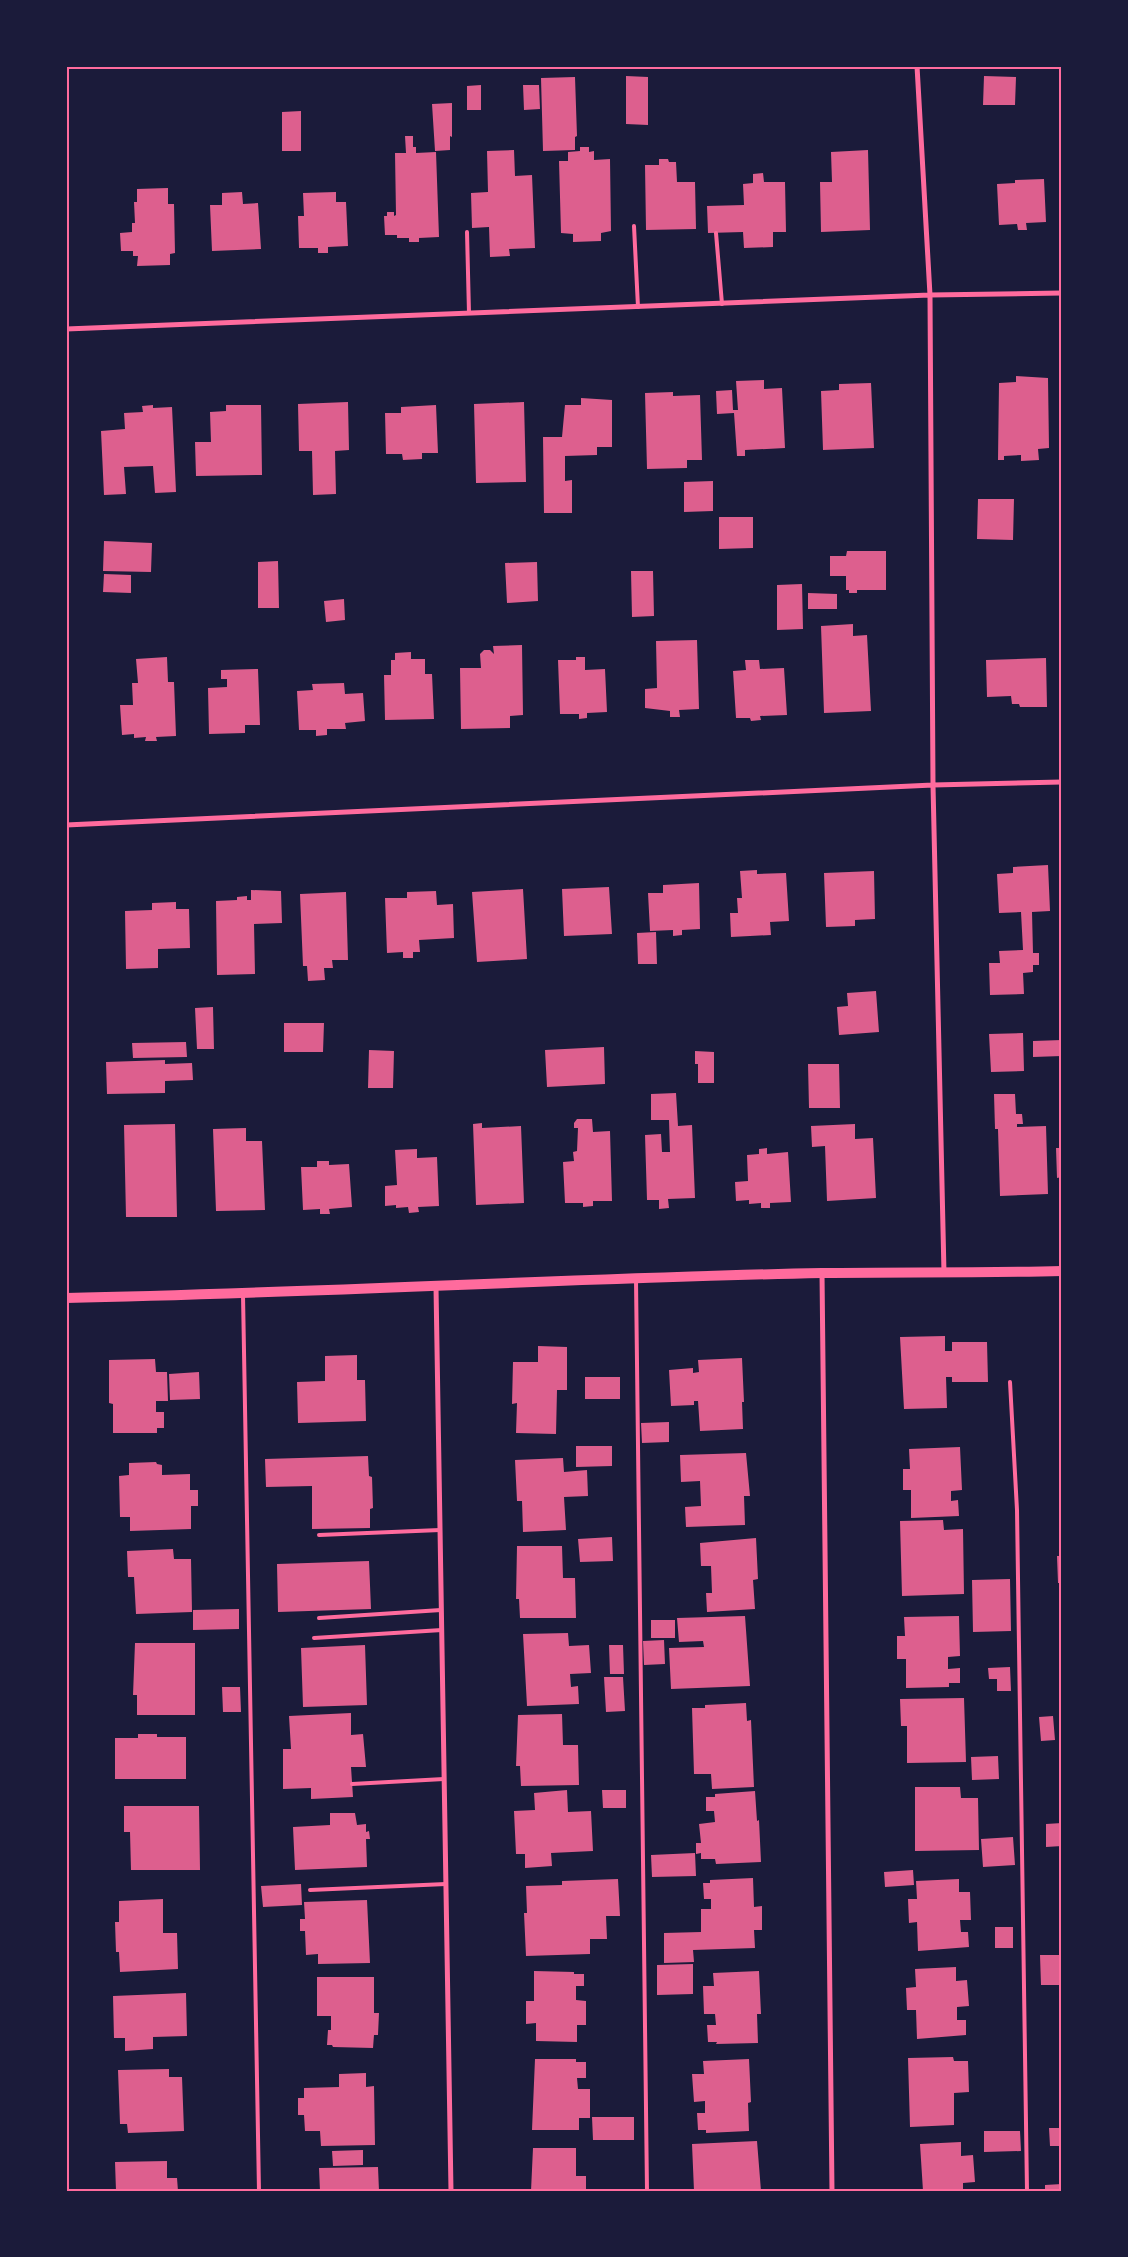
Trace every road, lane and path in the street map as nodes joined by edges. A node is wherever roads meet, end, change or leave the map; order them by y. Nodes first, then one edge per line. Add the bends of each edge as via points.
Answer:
1 (917, 66) edge
2 (634, 226) dead end
3 (467, 232) dead end
4 (716, 233) dead end
5 (1062, 293) edge
6 (930, 295) junction
7 (722, 304) junction
8 (638, 307) junction
9 (469, 313) junction
10 (66, 329) edge
11 (1062, 782) edge
12 (933, 785) junction
13 (66, 825) edge
14 (1062, 1271) edge
15 (822, 1273) junction
16 (944, 1274) junction
17 (636, 1280) junction
18 (436, 1287) junction
19 (244, 1295) junction
20 (66, 1298) edge
21 (1010, 1382) dead end
22 (440, 1530) junction
23 (319, 1535) dead end
24 (442, 1610) junction
25 (319, 1618) dead end
26 (442, 1630) junction
27 (314, 1638) dead end
28 (444, 1779) junction
29 (352, 1784) dead end
30 (446, 1884) junction
31 (310, 1890) dead end
32 (259, 2191) edge
33 (451, 2191) edge
34 (647, 2191) edge
35 (832, 2191) edge
36 (1027, 2191) edge

1 - 6 street
2 - 8 lane
3 - 9 lane
4 - 7 lane
5 - 6 street
6 - 7 street
6 - 12 street
7 - 8 street
8 - 9 street
9 - 10 street
11 - 12 street
12 - 13 street
12 - 16 street
14 - 16 main road
15 - 16 main road
15 - 17 main road
15 - 35 street
17 - 18 main road
17 - 34 lane
18 - 19 main road
18 - 22 street
19 - 20 main road
19 - 32 lane
21 - 36 lane via 1017,1510
22 - 23 lane
22 - 24 street
24 - 25 lane
24 - 26 street
26 - 27 lane
26 - 28 street
28 - 29 lane
28 - 30 street
30 - 31 lane
30 - 33 street

